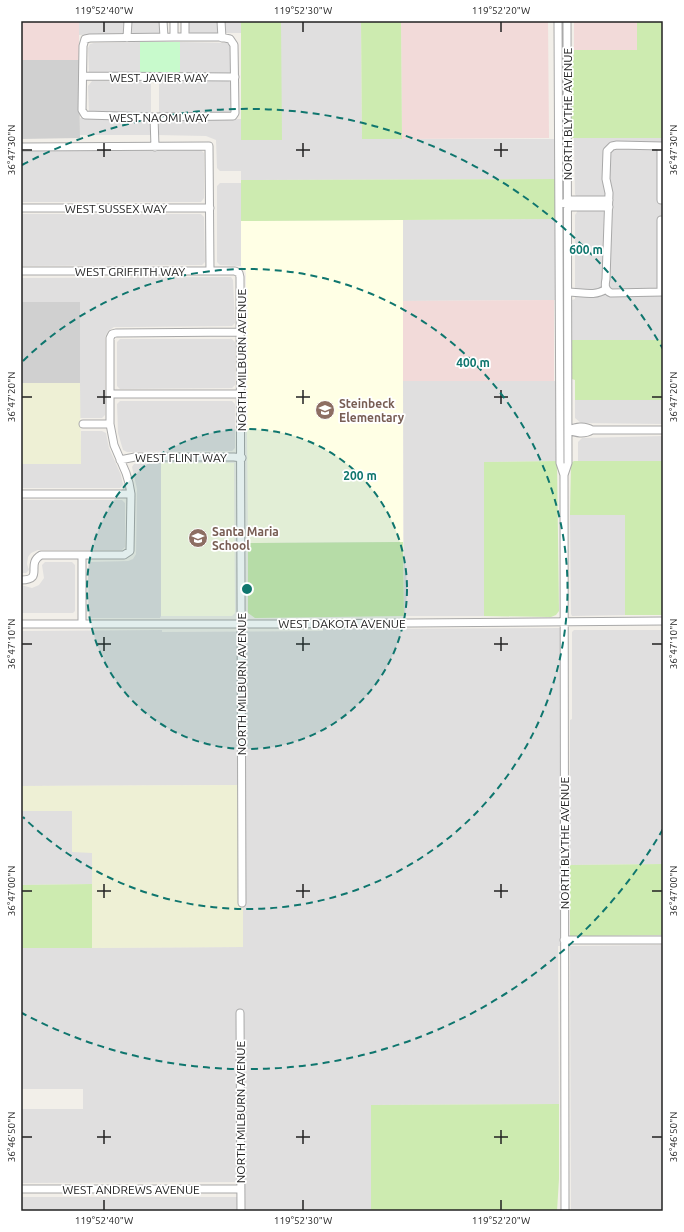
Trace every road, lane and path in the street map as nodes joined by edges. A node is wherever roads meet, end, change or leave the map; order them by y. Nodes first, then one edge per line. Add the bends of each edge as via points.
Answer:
1 (128, 21) edge
2 (164, 21) edge
3 (174, 21) edge
4 (185, 21) edge
5 (221, 21) edge
6 (558, 21) edge
7 (567, 21) edge
8 (164, 37) junction
9 (174, 37) junction
10 (185, 37) junction
11 (127, 38) junction
12 (222, 38) junction
13 (82, 76) junction
14 (235, 77) junction
15 (154, 117) junction
16 (662, 146) edge
17 (21, 147) edge
18 (155, 147) junction
19 (559, 160) junction
20 (660, 200) dead end
21 (568, 203) junction
22 (609, 204) junction
23 (21, 208) edge
24 (210, 208) junction
25 (661, 220) dead end
26 (21, 271) edge
27 (210, 271) junction
28 (239, 273) joint
29 (606, 289) junction
30 (568, 292) junction
31 (662, 292) edge
32 (568, 310) junction
33 (560, 311) junction
34 (241, 332) junction
35 (560, 381) junction
36 (110, 394) junction
37 (241, 394) junction
38 (83, 424) dead end
39 (110, 424) junction
40 (568, 430) junction
41 (663, 430) edge
42 (242, 458) junction
43 (120, 460) junction
44 (564, 475) junction
45 (21, 494) edge
46 (131, 494) junction
47 (82, 555) junction
48 (21, 580) edge
49 (564, 621) junction
50 (663, 621) edge
51 (21, 624) edge
52 (82, 624) junction
53 (241, 624) junction
54 (242, 903) dead end
55 (564, 940) junction
56 (663, 940) edge
57 (240, 1013) dead end
58 (21, 1189) edge
59 (241, 1189) junction
60 (241, 1211) edge
61 (565, 1211) edge

1 - 11 street
2 - 8 street
3 - 9 street
4 - 10 street
5 - 12 street
6 - 19 street, NORTH BLYTHE AVENUE
7 - 21 street, NORTH BLYTHE AVENUE
8 - 9 street
8 - 11 street
9 - 10 street
10 - 12 street
11 - 13 street via 85,39
12 - 14 street via 230,39 234,45
13 - 14 street, WEST JAVIER WAY
13 - 15 street, WEST NAOMI WAY via 82,110 85,115
14 - 15 street, WEST NAOMI WAY via 233,116
15 - 18 street
16 - 20 street
16 - 22 street via 620,144 609,148 606,155 606,179
17 - 18 street
18 - 24 street via 209,146
19 - 21 street, NORTH BLYTHE AVENUE via 563,168 563,200
19 - 33 street, NORTH BLYTHE AVENUE
21 - 22 street
21 - 30 street, NORTH BLYTHE AVENUE
22 - 29 street
23 - 24 street, WEST SUSSEX WAY
24 - 27 street
25 - 31 street
26 - 27 street, WEST GRIFFITH WAY
27 - 28 street, WEST GRIFFITH WAY
28 - 34 street, NORTH MILBURN AVENUE
29 - 30 street via 595,294
29 - 31 street via 610,293
30 - 32 street, NORTH BLYTHE AVENUE
32 - 33 street
32 - 40 street, NORTH BLYTHE AVENUE
33 - 35 street, NORTH BLYTHE AVENUE
34 - 36 street via 116,332 110,338
34 - 37 street, NORTH MILBURN AVENUE
35 - 40 street, NORTH BLYTHE AVENUE via 563,386 563,425
35 - 44 street, NORTH BLYTHE AVENUE via 560,463
36 - 37 street
36 - 39 street
37 - 42 street, NORTH MILBURN AVENUE
38 - 39 street
39 - 43 street
40 - 41 street via 587,427 592,430
40 - 44 street, NORTH BLYTHE AVENUE via 568,463
42 - 43 street, WEST FLINT WAY via 135,457
42 - 53 street, NORTH MILBURN AVENUE
43 - 46 street via 130,483
44 - 49 street, NORTH BLYTHE AVENUE
45 - 46 street
46 - 47 street via 131,549 128,554
47 - 48 street via 41,555 35,558 33,578
47 - 52 street
49 - 50 street, WEST DAKOTA AVENUE
49 - 53 street, WEST DAKOTA AVENUE
49 - 55 street, NORTH BLYTHE AVENUE
51 - 52 street, WEST DAKOTA AVENUE
52 - 53 street, WEST DAKOTA AVENUE
53 - 54 street, NORTH MILBURN AVENUE
55 - 56 street
55 - 61 street, NORTH BLYTHE AVENUE
57 - 59 street, NORTH MILBURN AVENUE
58 - 59 street, WEST ANDREWS AVENUE
59 - 60 street, NORTH MILBURN AVENUE

